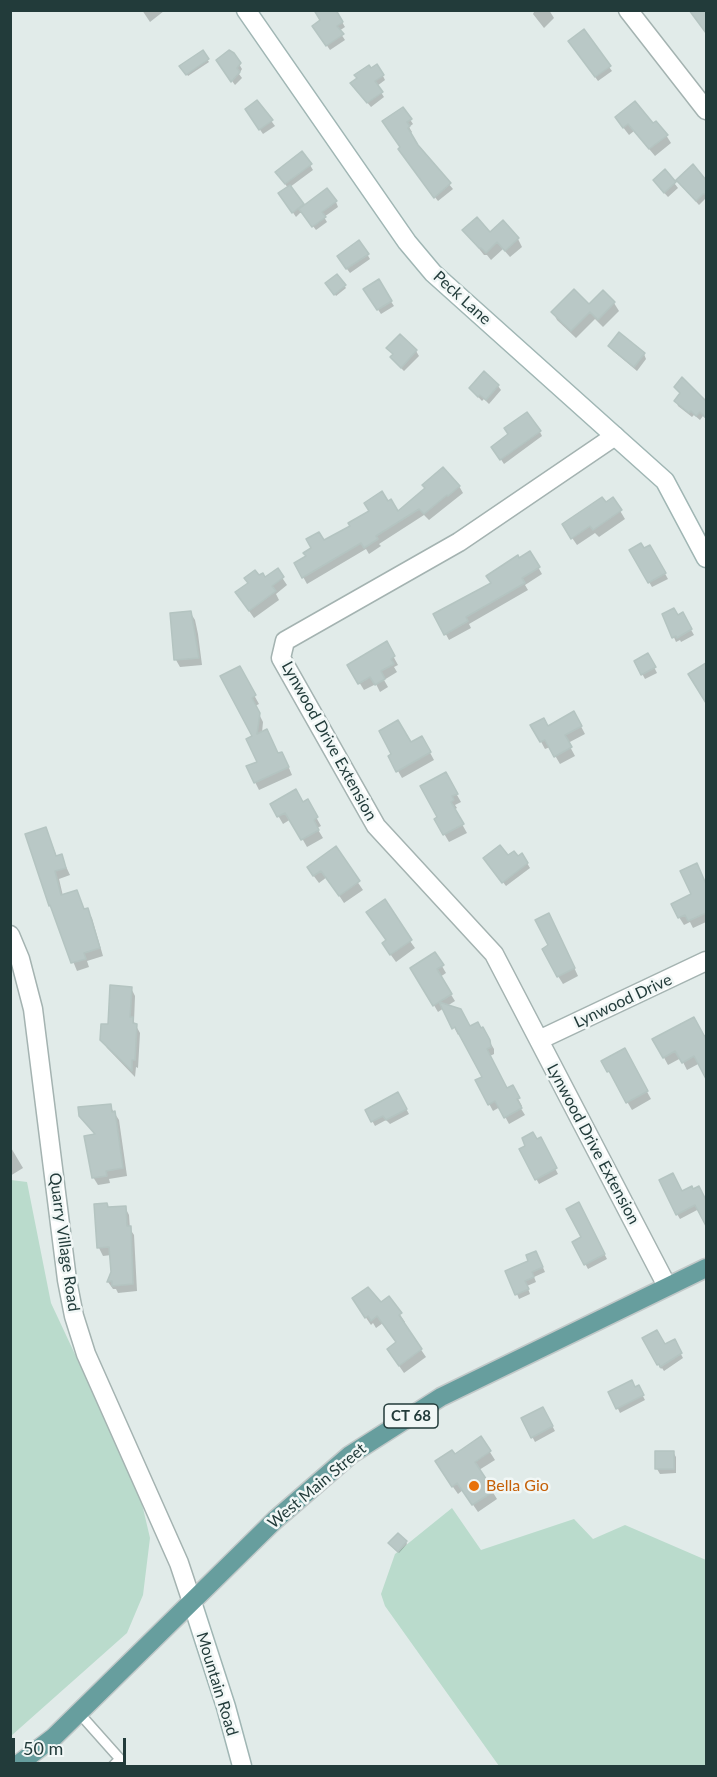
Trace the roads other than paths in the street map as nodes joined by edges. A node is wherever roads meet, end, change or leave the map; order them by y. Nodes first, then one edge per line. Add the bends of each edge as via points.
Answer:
1 (246, 10) edge
2 (628, 10) edge
3 (706, 110) edge
4 (615, 436) junction
5 (706, 558) edge
6 (10, 934) edge
7 (706, 961) edge
8 (539, 1040) junction
9 (706, 1268) edge
10 (668, 1287) junction
11 (192, 1602) junction
12 (79, 1713) junction
13 (119, 1764) edge
14 (16, 1767) edge
15 (242, 1767) edge

1 - 4 street, Peck Lane via 407,243 432,273
2 - 3 street
4 - 5 street, Peck Lane via 665,481
4 - 8 street, Lynwood Drive Extension via 459,542 285,641 281,658 375,826 494,954
6 - 11 street, Quarry Village Road via 33,1009 74,1316 86,1354 179,1563
7 - 8 street, Lynwood Drive
8 - 10 street, Lynwood Drive Extension
9 - 10 main road, West Main Street / CT 68
10 - 11 main road, West Main Street / CT 68 via 441,1397 350,1455 275,1520
11 - 12 main road, West Main Street / CT 68
11 - 15 street, Mountain Road
12 - 13 lane
12 - 14 main road, West Main Street / CT 68

